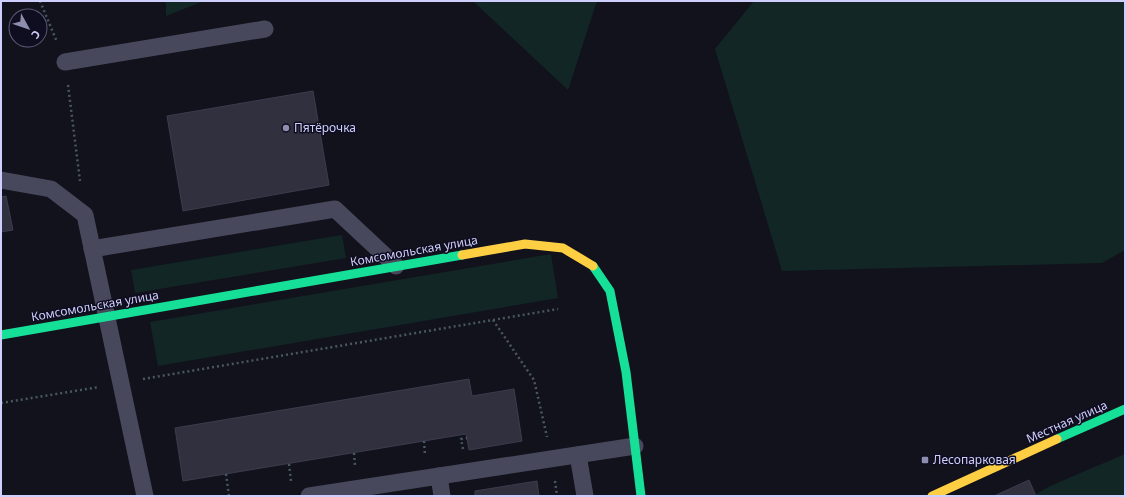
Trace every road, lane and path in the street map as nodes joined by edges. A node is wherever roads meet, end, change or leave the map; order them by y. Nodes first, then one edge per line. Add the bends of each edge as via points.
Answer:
1 (40, 1) edge
2 (265, 29) dead end
3 (65, 62) junction
4 (1, 180) edge
5 (85, 215) junction
6 (92, 249) junction
7 (396, 266) junction
8 (558, 309) dead end
9 (107, 317) junction
10 (493, 320) junction
11 (1, 335) edge
12 (121, 383) junction
13 (1, 404) edge
14 (1125, 409) edge
15 (635, 446) junction
16 (578, 455) junction
17 (552, 459) junction
18 (226, 474) dead end
19 (439, 476) junction
20 (145, 496) edge
21 (229, 496) edge
22 (309, 496) edge
23 (442, 496) edge
24 (585, 496) edge
25 (641, 496) edge
26 (932, 496) edge

1 - 3 path
2 - 3 lane
3 - 5 path
4 - 5 lane via 51,188
5 - 6 lane
6 - 7 lane via 335,210
6 - 9 lane
7 - 9 main road, Комсомольская улица
7 - 15 main road, Комсомольская улица via 525,244 564,248 593,266 610,291 626,372
8 - 10 path
9 - 11 main road, Комсомольская улица
9 - 12 lane
10 - 12 path
10 - 17 path via 534,380
12 - 13 path
12 - 20 lane
14 - 26 main road, Местная улица
15 - 16 lane
15 - 25 main road, Комсомольская улица
16 - 17 lane
16 - 24 lane
17 - 19 lane
18 - 21 path
19 - 22 lane
19 - 23 lane

